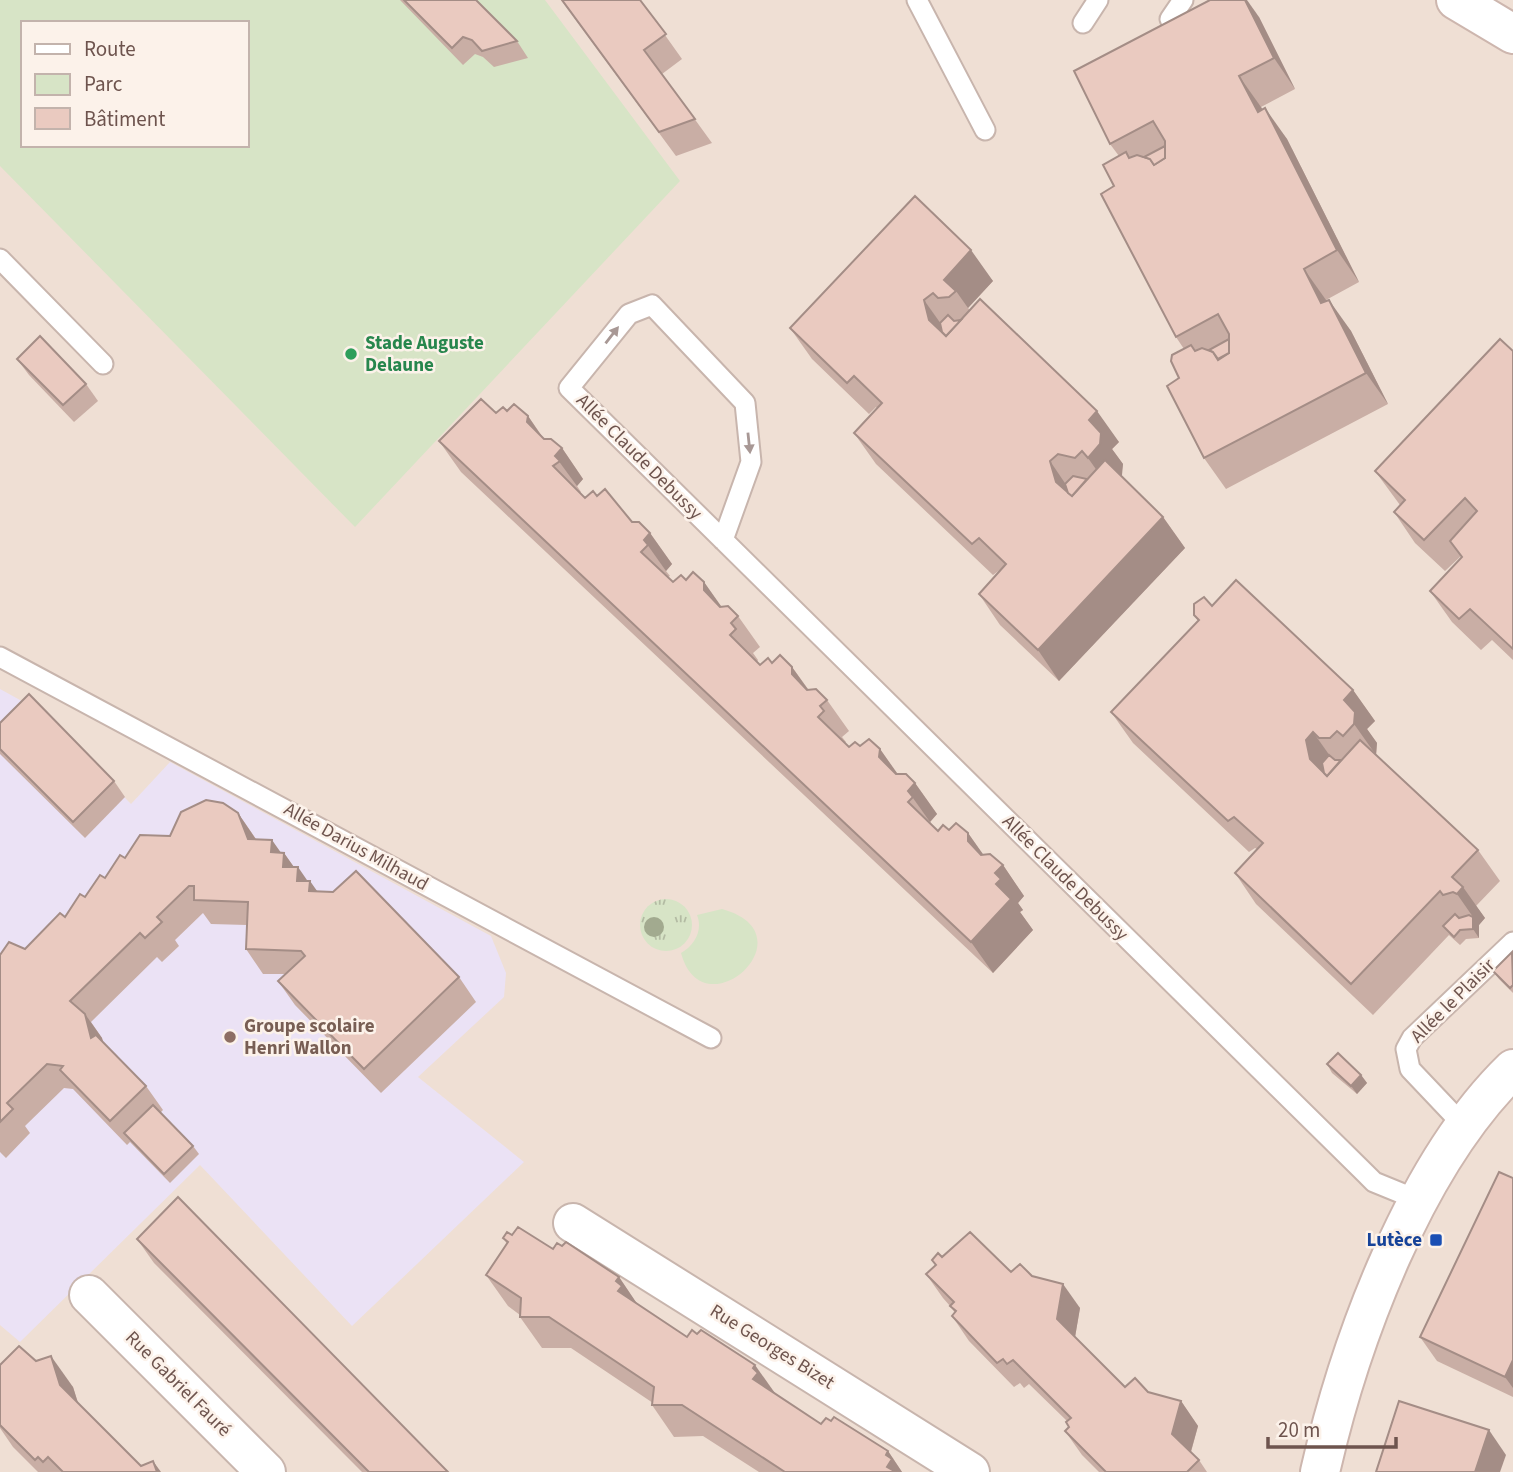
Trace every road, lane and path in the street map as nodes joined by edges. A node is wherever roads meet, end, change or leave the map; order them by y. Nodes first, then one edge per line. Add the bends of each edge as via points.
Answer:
1 (916, 0) edge
2 (1098, 0) edge
3 (1183, 0) edge
4 (1456, 0) edge
5 (1170, 19) edge
6 (1083, 23) dead end
7 (1513, 34) edge
8 (985, 130) dead end
9 (0, 260) edge
10 (103, 364) dead end
11 (723, 540) junction
12 (0, 657) edge
13 (1513, 942) edge
14 (711, 1038) dead end
15 (1513, 1069) edge
16 (1465, 1127) junction
17 (1418, 1200) junction
18 (573, 1223) dead end
19 (89, 1295) dead end
20 (266, 1472) edge
21 (970, 1472) edge
22 (1320, 1472) edge

1 - 8 lane
2 - 6 lane
3 - 5 lane
4 - 7 street
9 - 10 lane
11 -> 11 lane, Allée Claude Debussy via 569,388 628,314 652,305 745,403 751,462
11 - 17 lane, Allée Claude Debussy via 1365,1174
12 - 14 lane, Allée Darius Milhaud
13 - 16 lane, Allée le Plaisir via 1412,1038 1406,1049 1410,1069
15 - 16 street
16 - 17 street
17 - 22 street via 1364,1325
18 - 21 street, Rue Georges Bizet
19 - 20 street, Rue Gabriel Fauré

